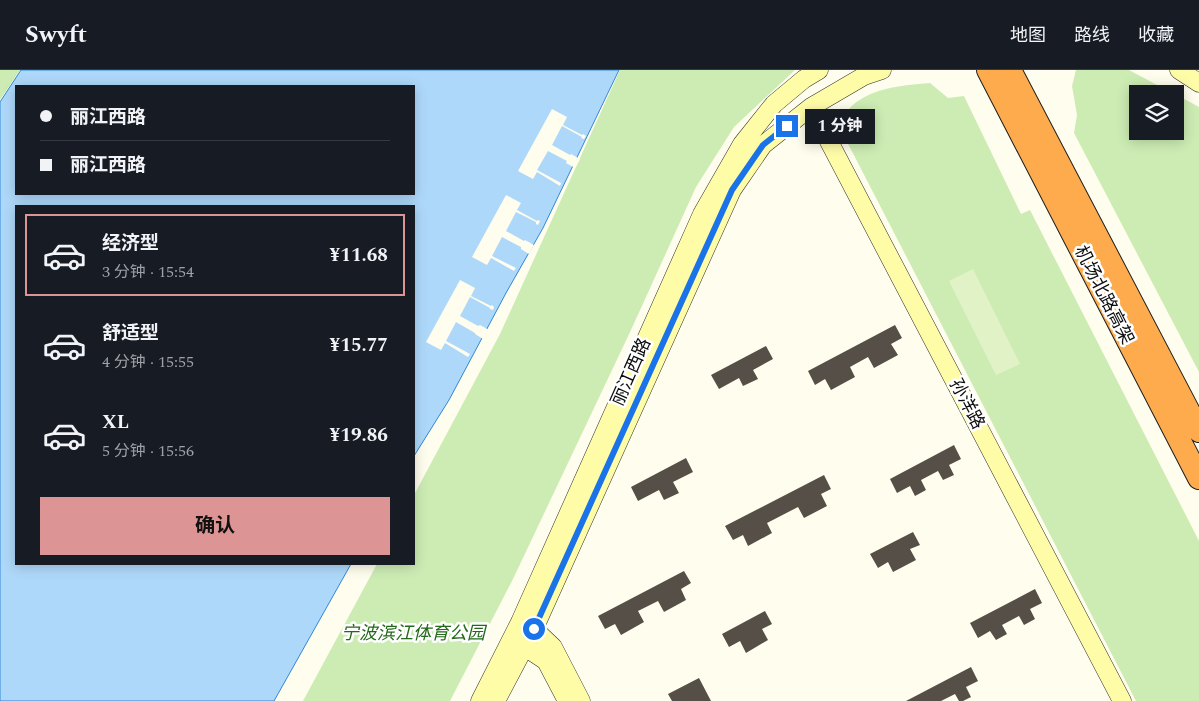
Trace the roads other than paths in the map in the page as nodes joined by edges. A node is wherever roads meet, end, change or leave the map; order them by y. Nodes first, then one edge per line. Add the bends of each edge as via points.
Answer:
1 (819, 70) edge
2 (882, 70) edge
3 (988, 70) edge
4 (1010, 70) edge
5 (1179, 70) edge
6 (1199, 83) edge
7 (1018, 106) junction
8 (811, 107) junction
9 (1199, 431) edge
10 (1199, 478) edge
11 (527, 625) junction
12 (517, 644) junction
13 (1120, 700) edge
14 (480, 701) edge
15 (496, 701) edge
16 (567, 701) edge
17 (580, 701) edge

1 - 11 main road, 丽江西路 via 774,104 742,144 702,214
2 - 8 main road, 丽江西路 via 864,76
3 - 7 highway
4 - 7 highway
5 - 6 main road
7 - 9 highway, 机场北路高架
7 - 10 highway, 机场北路高架
8 - 11 main road, 丽江西路 via 763,145 732,190
8 - 13 main road, 孙洋路
11 - 12 main road, 丽江西路
11 - 17 main road via 553,647
12 - 14 main road, 丽江西路
12 - 15 main road, 丽江西路
12 - 16 main road via 546,661

